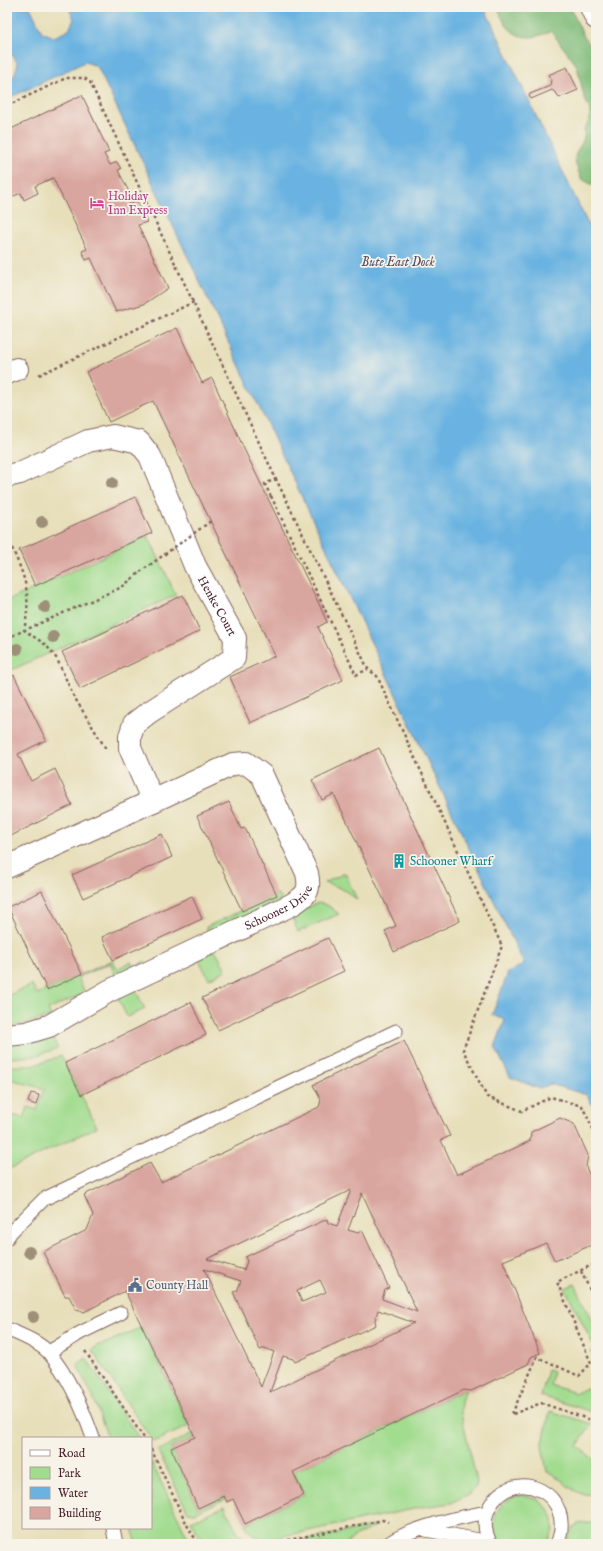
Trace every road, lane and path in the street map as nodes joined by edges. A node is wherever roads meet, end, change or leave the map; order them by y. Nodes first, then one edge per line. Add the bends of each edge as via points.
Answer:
1 (591, 7) edge
2 (596, 18) edge
3 (7, 106) edge
4 (194, 302) junction
5 (12, 371) edge
6 (7, 476) edge
7 (276, 479) junction
8 (211, 521) dead end
9 (7, 537) edge
10 (24, 630) junction
11 (7, 638) edge
12 (368, 669) junction
13 (108, 753) dead end
14 (153, 801) junction
15 (7, 867) edge
16 (396, 1031) dead end
17 (7, 1035) edge
18 (596, 1135) edge
19 (7, 1238) edge
20 (596, 1264) edge
21 (581, 1271) junction
22 (596, 1303) edge
23 (121, 1313) dead end
24 (7, 1329) edge
25 (75, 1336) junction
26 (49, 1352) junction
27 (594, 1421) dead end
28 (93, 1437) edge
29 (143, 1437) edge
30 (152, 1451) edge
31 (487, 1512) junction
32 (113, 1529) edge
33 (416, 1531) junction
34 (490, 1543) edge
35 (116, 1544) edge
36 (201, 1544) edge
37 (270, 1544) edge
38 (388, 1544) edge
39 (557, 1544) edge

1 - 2 street
3 - 4 path via 66,78 84,78 90,82
4 - 5 path via 35,377
4 - 7 path
6 - 14 street, Henke Court via 20,473 88,441 113,436 139,442 150,456 195,566 235,638 234,658 134,724 130,748
7 - 12 path
7 - 12 path via 266,484 271,497 356,675
8 - 10 path, bridge via 122,587
9 - 10 path via 23,573 28,593
10 - 11 path
10 - 13 path via 46,645 57,659 73,695
12 - 18 path via 377,676 502,946 463,1050 487,1097 522,1111 551,1097 582,1106
14 - 15 street
14 - 17 street, Schooner Drive via 233,764 246,763 262,775 307,873 307,892 291,906 109,991 49,1026 26,1033
16 - 19 lane via 44,1200
20 - 21 path
21 - 22 path
21 - 27 path via 557,1282 591,1363 579,1376 537,1357 512,1414 541,1402
23 - 25 lane
24 - 26 lane via 26,1337
25 - 26 lane
25 - 29 path
26 - 28 lane via 69,1384
30 - 36 path via 189,1529
31 - 33 lane
31 - 34 lane via 485,1524
31 - 39 lane via 493,1500 515,1487 528,1486 541,1490 551,1497 559,1508 562,1520
32 - 35 lane
33 - 34 lane
33 - 37 path via 383,1520
33 - 38 lane

